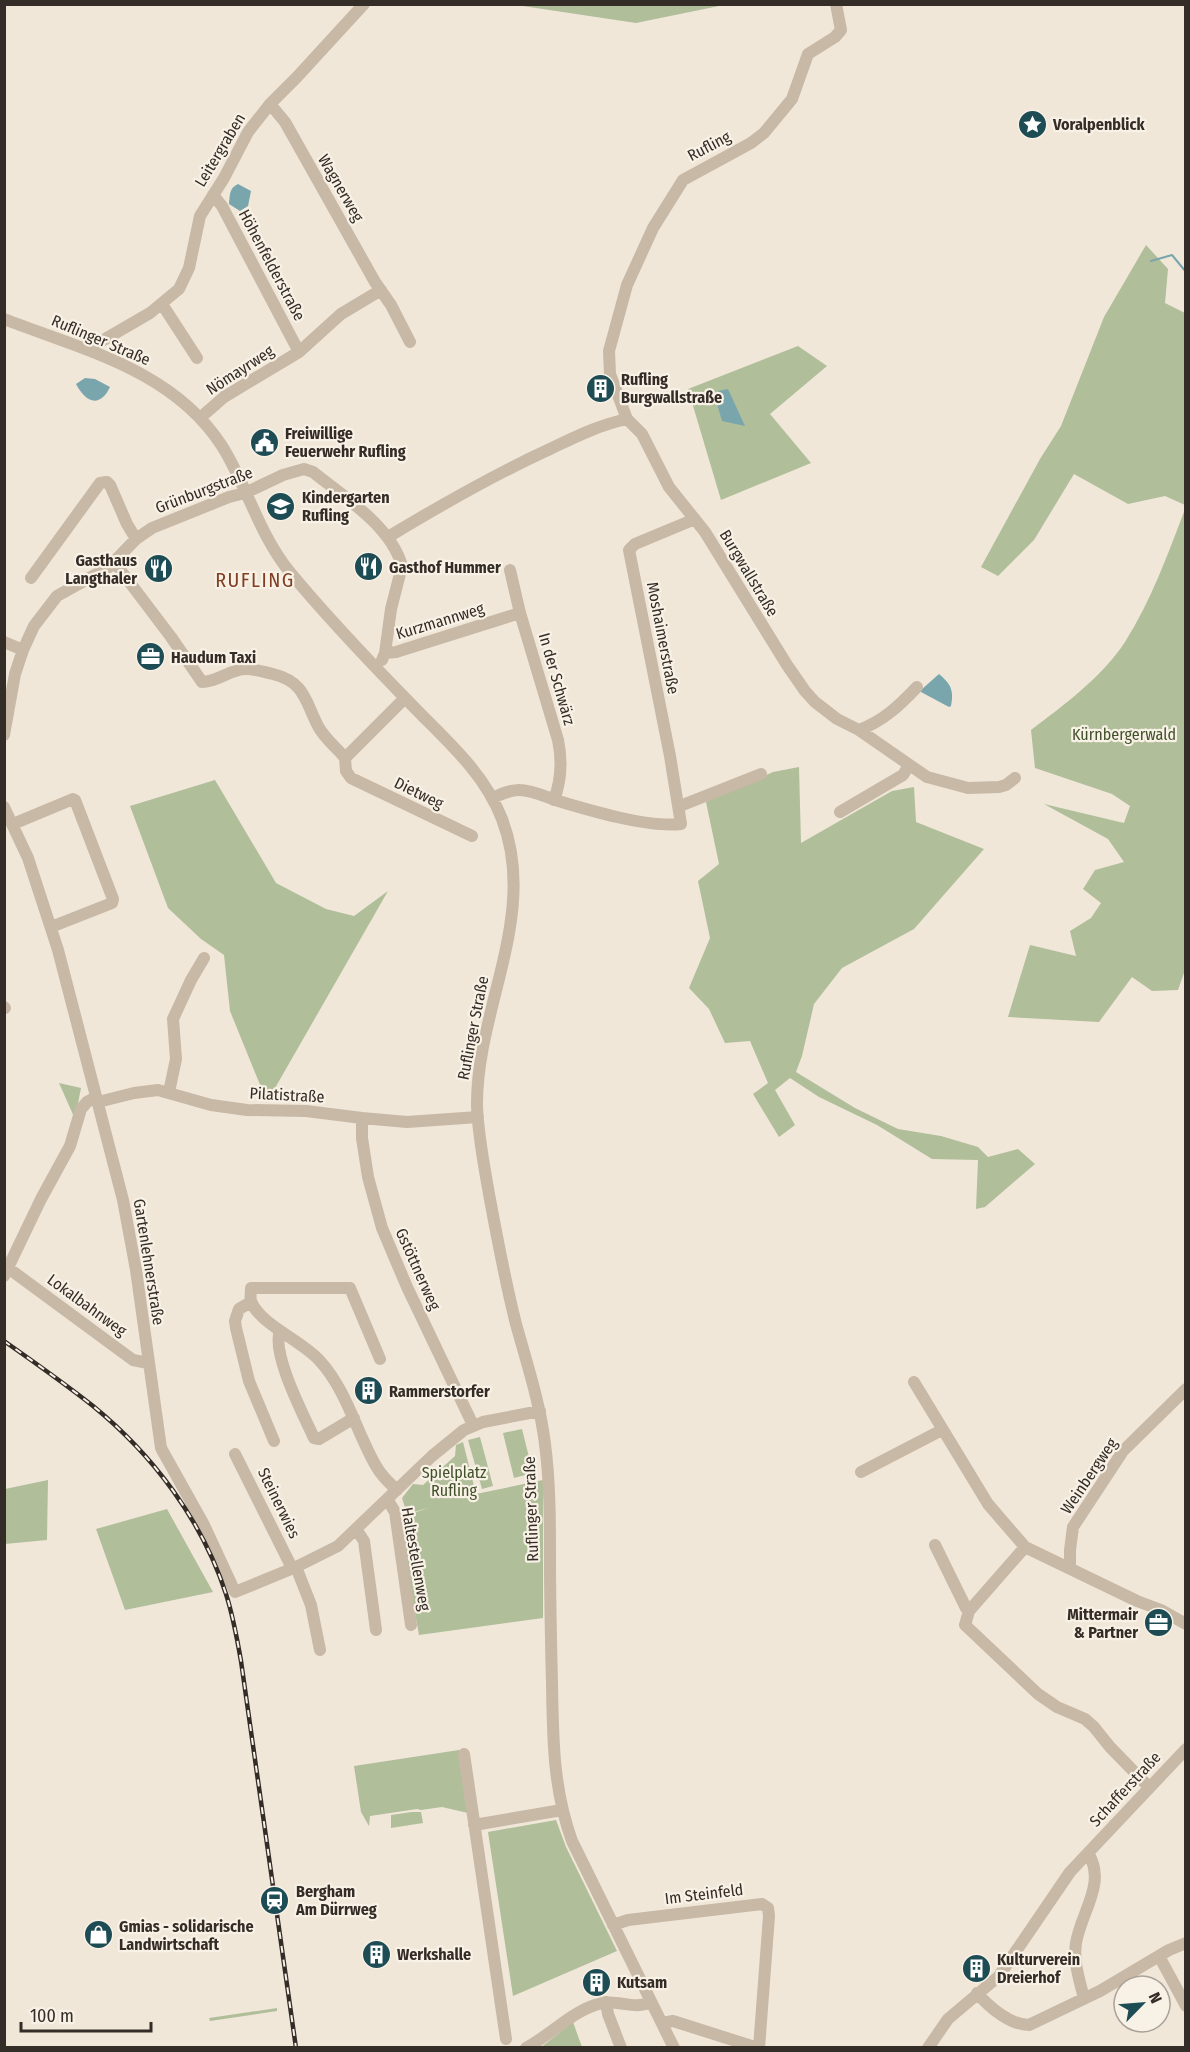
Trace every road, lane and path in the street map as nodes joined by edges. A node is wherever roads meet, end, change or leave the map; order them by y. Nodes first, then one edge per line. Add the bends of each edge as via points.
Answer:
1 (364, 4) edge
2 (836, 4) edge
3 (270, 104) junction
4 (213, 195) junction
5 (381, 290) junction
6 (162, 304) junction
7 (4, 319) edge
8 (410, 342) dead end
9 (94, 352) junction
10 (299, 352) junction
11 (197, 358) dead end
12 (610, 374) joint
13 (200, 418) junction
14 (627, 418) junction
15 (245, 493) junction
16 (695, 519) junction
17 (388, 537) junction
18 (136, 539) junction
19 (115, 563) junction
20 (510, 570) dead end
21 (31, 578) dead end
22 (520, 613) junction
23 (4, 642) edge
24 (23, 650) junction
25 (385, 653) junction
26 (375, 666) junction
27 (916, 687) dead end
28 (405, 698) junction
29 (859, 730) junction
30 (4, 735) edge
31 (345, 758) junction
32 (909, 765) junction
33 (761, 774) dead end
34 (1016, 778) dead end
35 (493, 798) junction
36 (554, 800) junction
37 (680, 806) junction
38 (4, 807) edge
39 (840, 812) dead end
40 (13, 824) junction
41 (472, 836) dead end
42 (51, 927) junction
43 (204, 958) dead end
44 (170, 1092) junction
45 (97, 1100) junction
46 (478, 1117) junction
47 (362, 1118) junction
48 (6, 1270) edge
49 (251, 1302) junction
50 (280, 1331) junction
51 (380, 1359) dead end
52 (148, 1363) junction
53 (914, 1382) dead end
54 (1185, 1389) edge
55 (540, 1411) junction
56 (354, 1418) junction
57 (473, 1425) junction
58 (942, 1430) junction
59 (274, 1441) dead end
60 (235, 1454) dead end
61 (861, 1472) dead end
62 (397, 1490) junction
63 (387, 1499) junction
64 (356, 1529) junction
65 (935, 1545) dead end
66 (1025, 1547) junction
67 (1070, 1567) junction
68 (294, 1568) junction
69 (235, 1592) joint
70 (969, 1611) junction
71 (1185, 1624) edge
72 (411, 1625) dead end
73 (376, 1630) dead end
74 (320, 1650) dead end
75 (1185, 1749) edge
76 (464, 1754) dead end
77 (1149, 1787) junction
78 (562, 1810) junction
79 (474, 1825) junction
80 (1088, 1853) junction
81 (613, 1925) junction
82 (1185, 1942) edge
83 (1159, 1956) junction
84 (978, 1993) junction
85 (1084, 1999) junction
86 (606, 2002) junction
87 (651, 2002) junction
88 (1185, 2006) edge
89 (662, 2023) junction
90 (506, 2038) dead end
91 (526, 2048) edge
92 (621, 2048) edge
93 (674, 2048) edge
94 (758, 2048) edge
95 (928, 2048) edge

1 - 3 street, Leitergraben
2 - 12 street, Rufling via 841,30 808,54 792,99 764,133 691,174 676,189 627,285 609,351
3 - 4 street, Leitergraben via 248,132
3 - 5 street, Wagnerweg via 285,122
4 - 6 street, Leitergraben via 200,216 185,280
4 - 10 street, Höhenfelderstraße
5 - 8 street, Wagnerweg
5 - 10 street via 341,314
6 - 9 street, Leitergraben via 100,342
6 - 11 street
7 - 9 street, Ruflinger Straße
9 - 13 street, Ruflinger Straße via 148,377
10 - 13 street, Nömayrweg via 224,397
12 - 14 street, Burgwallstraße
13 - 15 street, Ruflinger Straße via 222,446
14 - 16 street, Burgwallstraße via 642,434 669,487
14 - 17 street via 604,423 496,474
15 - 17 street, Grünburgstraße via 283,475 309,469
15 - 18 street, Grünburgstraße via 163,523
15 - 26 street, Ruflinger Straße via 284,564
16 - 29 street, Burgwallstraße via 805,691 827,712
16 - 37 street, Moshaimerstraße via 629,550
17 - 25 street, Grünburgstraße via 402,566
18 - 19 street, Grünburgstraße
18 - 21 street via 110,485 100,483
19 - 24 street, Grünburgstraße via 57,596 34,626
19 - 31 street via 202,682 248,669 294,682 322,732
20 - 22 street, In der Schwärz
22 - 25 street, Kurzmannweg
22 - 36 street, In der Schwärz via 560,748
23 - 24 street
24 - 30 street, Grünburgstraße
25 - 26 street, Kurzmannweg
26 - 28 street, Ruflinger Straße
27 - 29 street via 890,714
28 - 31 street
28 - 35 street, Ruflinger Straße via 470,763
29 - 32 street, Burgwallstraße
31 - 41 street, Dietweg via 351,778
32 - 34 street, Burgwallstraße via 927,777 968,788 999,787
32 - 39 street via 903,775
33 - 37 street
35 - 36 street via 522,790
35 - 46 street, Ruflinger Straße via 511,847 515,890 512,922 480,1064
36 - 37 street via 672,825 681,824
38 - 40 street, Gartenlehnerstraße
40 - 42 street, Gartenlehnerstraße
40 - 42 street via 75,800 113,898 112,903
42 - 45 street, Gartenlehnerstraße
43 - 44 street via 174,1019 176,1059
44 - 45 street, Pilatistraße via 158,1090
44 - 47 street, Pilatistraße via 227,1108
45 - 48 street, Lokalbahnweg via 87,1102 81,1109 70,1146
45 - 52 street, Gartenlehnerstraße via 129,1226
46 - 47 street, Pilatistraße via 425,1122
46 - 55 street, Ruflinger Straße via 504,1273
47 - 57 street, Gstöttnerweg via 368,1177 382,1228
48 - 52 street, Lokalbahnweg via 133,1360
49 - 50 street
49 - 51 street via 250,1288 350,1288
49 - 59 street via 236,1315 237,1335 255,1397
50 - 56 street via 319,1359
50 - 56 street via 278,1341 284,1368 314,1438 319,1439
52 - 69 street, Gartenlehnerstraße via 161,1448 204,1525
53 - 58 street
54 - 67 street, Weinbergweg via 1124,1451 1073,1527
55 - 57 street, Haltestellenweg
55 - 78 street, Ruflinger Straße via 549,1492 554,1761
56 - 62 street via 376,1467
57 - 62 street, Haltestellenweg via 457,1434
58 - 61 street
58 - 66 street via 988,1504
60 - 68 street, Steinerwies
62 - 63 street, Haltestellenweg
63 - 64 street, Haltestellenweg
63 - 72 street, Haltestellenweg via 395,1512
64 - 68 street, Haltestellenweg via 339,1546
64 - 73 street via 364,1541
65 - 70 street
66 - 67 street
66 - 70 street
67 - 71 street
68 - 69 street, Haltestellenweg
68 - 74 street via 311,1605
70 - 77 street via 965,1625 978,1639 1038,1694 1095,1727
75 - 77 street, Schafferstraße
76 - 79 street
77 - 80 street, Schafferstraße
78 - 79 street
78 - 81 street, Ruflinger Straße via 572,1841
79 - 90 street
80 - 84 street, Schafferstraße via 1056,1891 999,1976
80 - 85 street via 1096,1882 1075,1952
81 - 87 street, Ruflinger Straße
81 - 94 street, Im Steinfeld via 730,1907 762,1904 768,1908
82 - 83 street
83 - 85 street
83 - 88 street
84 - 85 street via 1022,2025 1038,2022
84 - 95 street, Schafferstraße via 948,2019
86 - 87 street via 636,2007
86 - 91 street via 587,2008
86 - 92 street
87 - 89 street, Ruflinger Straße
89 - 93 street, Ruflinger Straße
89 - 94 street via 673,2021

